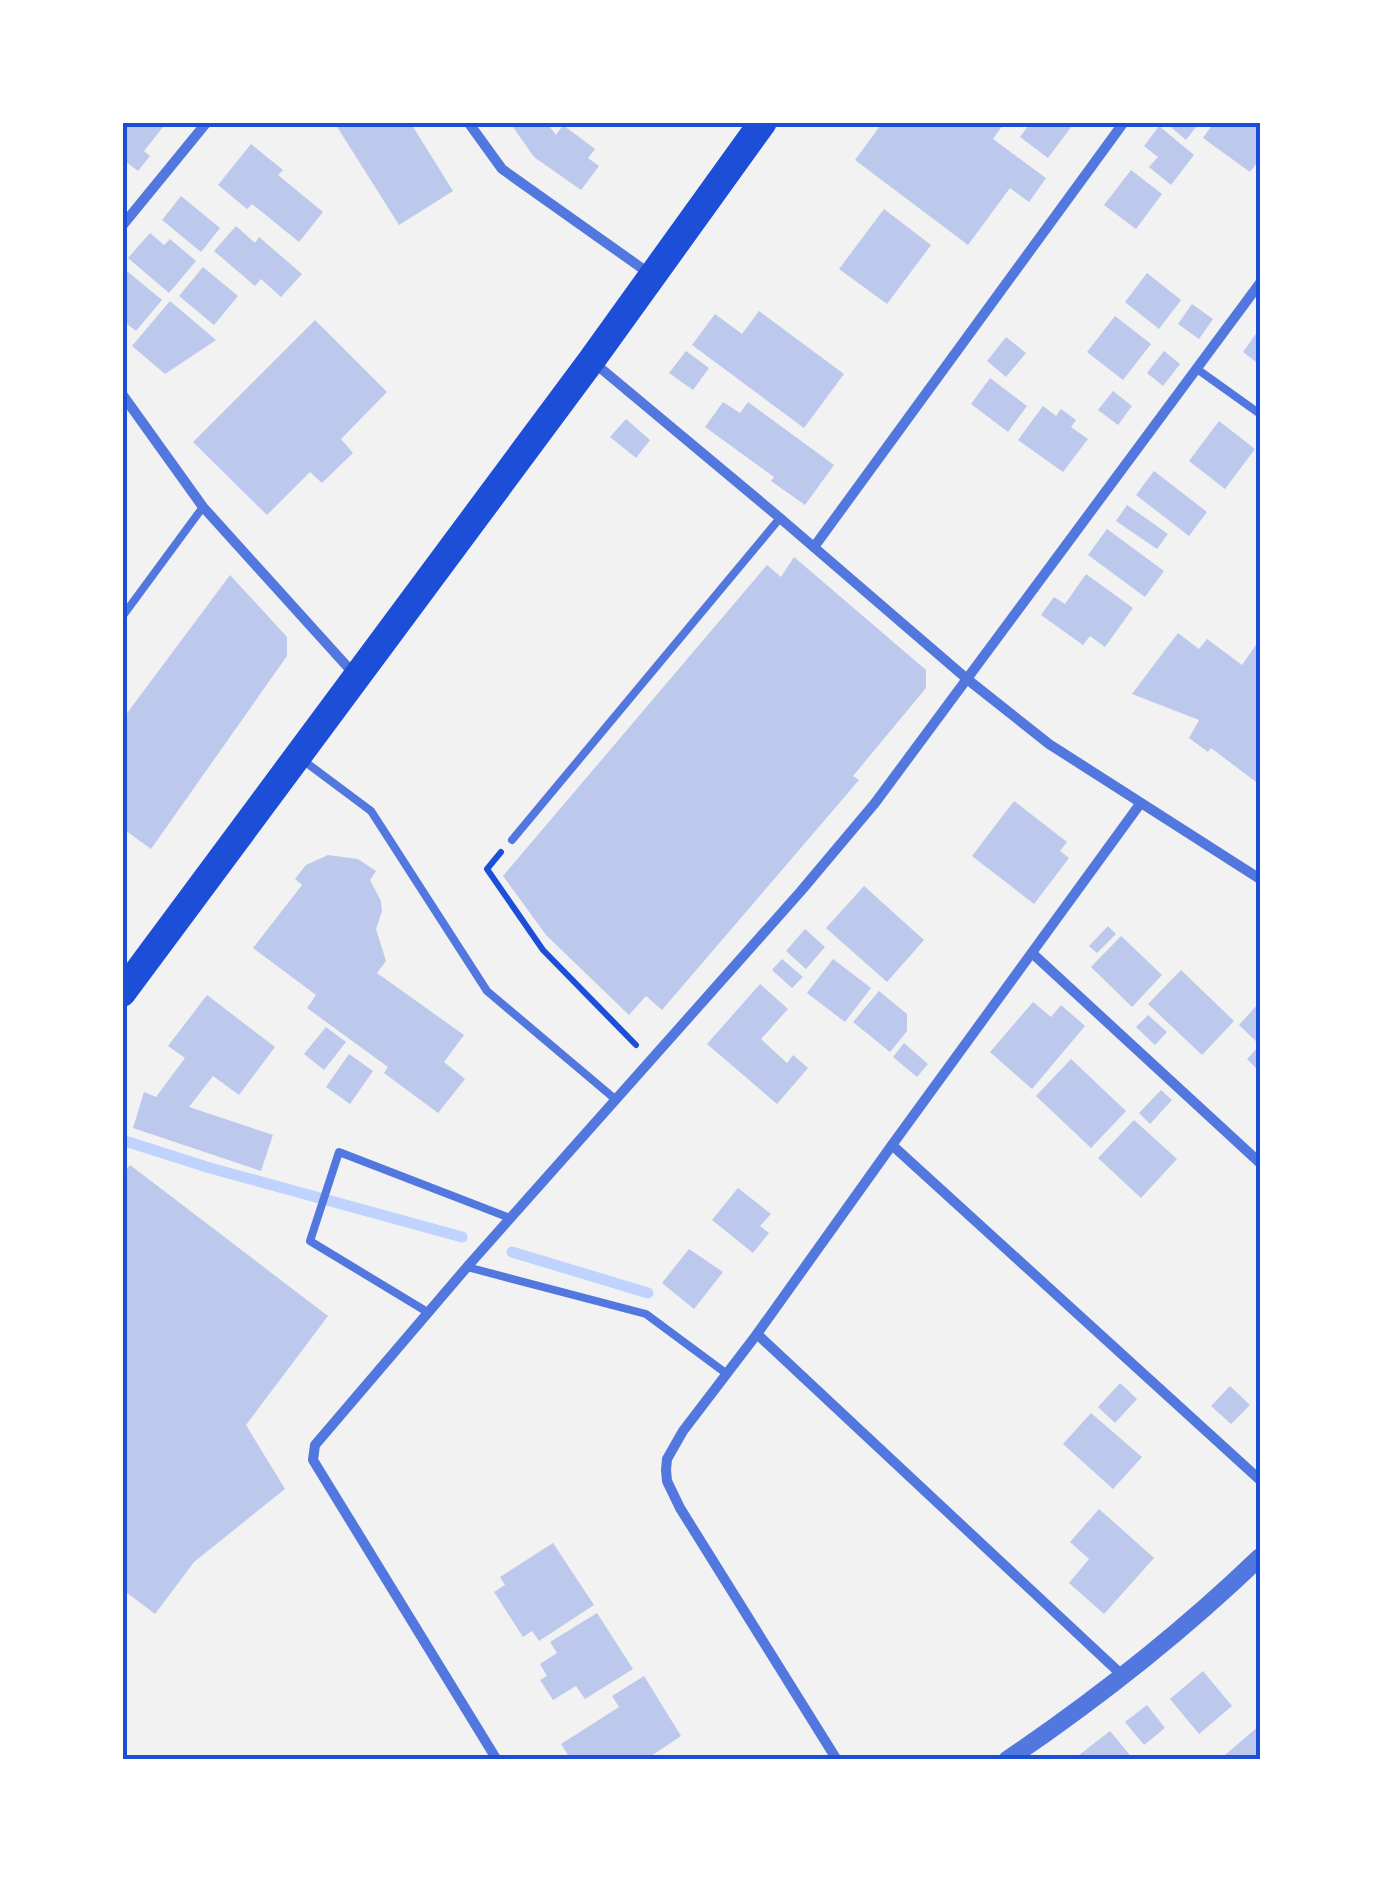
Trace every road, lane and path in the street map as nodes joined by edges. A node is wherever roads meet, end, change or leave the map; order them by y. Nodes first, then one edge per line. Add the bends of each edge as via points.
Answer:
1 (207, 122) edge
2 (468, 122) edge
3 (763, 122) edge
4 (1124, 122) edge
5 (122, 226) edge
6 (653, 276) junction
7 (1260, 282) edge
8 (591, 361) junction
9 (1197, 368) junction
10 (122, 394) edge
11 (1260, 414) edge
12 (203, 507) junction
13 (780, 518) junction
14 (814, 547) junction
15 (122, 616) edge
16 (356, 676) junction
17 (968, 679) junction
18 (297, 756) junction
19 (1140, 804) junction
20 (512, 840) joint
21 (1260, 879) edge
22 (1032, 954) junction
23 (122, 992) edge
24 (650, 1060) junction
25 (615, 1099) junction
26 (892, 1144) junction
27 (1260, 1163) edge
28 (510, 1218) junction
29 (468, 1267) junction
30 (428, 1312) junction
31 (757, 1334) junction
32 (726, 1374) junction
33 (1260, 1480) edge
34 (1260, 1558) edge
35 (1123, 1676) junction
36 (498, 1760) edge
37 (837, 1760) edge
38 (1007, 1760) edge

1 - 5 street
2 - 6 street via 502,169
3 - 6 highway
4 - 14 street
6 - 8 highway
7 - 9 street
8 - 13 street
8 - 16 highway
9 - 11 lane
9 - 17 street
10 - 12 street
12 - 15 lane
12 - 16 street
13 - 14 street
13 - 20 lane
14 - 17 street
16 - 18 highway
17 - 19 street
17 - 24 street via 876,803
18 - 23 highway
18 - 25 lane via 371,811 487,992
19 - 21 street
19 - 22 street
20 - 24 path via 488,869 544,950
22 - 26 street
22 - 27 street
24 - 25 street
25 - 28 street
26 - 31 street
26 - 33 street
28 - 29 street
28 - 30 lane via 339,1152 310,1241
29 - 30 street
29 - 32 lane via 646,1314
30 - 36 street via 315,1444 313,1460
31 - 32 street
31 - 35 street
32 - 37 street via 672,1448 666,1481
34 - 35 street
35 - 38 street

